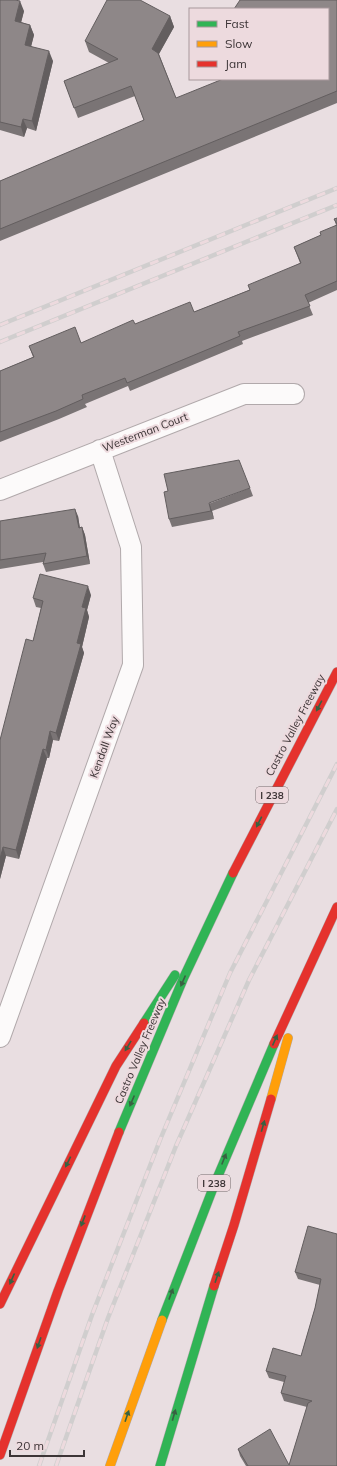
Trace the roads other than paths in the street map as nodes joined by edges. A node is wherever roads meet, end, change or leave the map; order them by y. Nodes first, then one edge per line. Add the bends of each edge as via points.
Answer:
1 (294, 394) dead end
2 (100, 450) junction
3 (0, 490) edge
4 (337, 672) edge
5 (337, 907) edge
6 (211, 920) junction
7 (309, 965) junction
8 (0, 1037) edge
9 (0, 1304) edge
10 (0, 1455) edge
11 (110, 1466) edge
12 (160, 1466) edge

1 - 2 street, Westerman Court via 244,394
2 - 3 street, Westerman Court
2 - 8 street, Kendall Way via 131,547 133,665
4 -> 6 highway, Castro Valley Freeway / I 238 via 258,823
5 - 7 highway, I 238
6 -> 9 highway via 116,1066
6 -> 10 highway, Castro Valley Freeway / I 238 via 166,1020 84,1220
11 -> 7 highway, I 238 via 214,1182
12 -> 7 highway via 200,1327 234,1225

